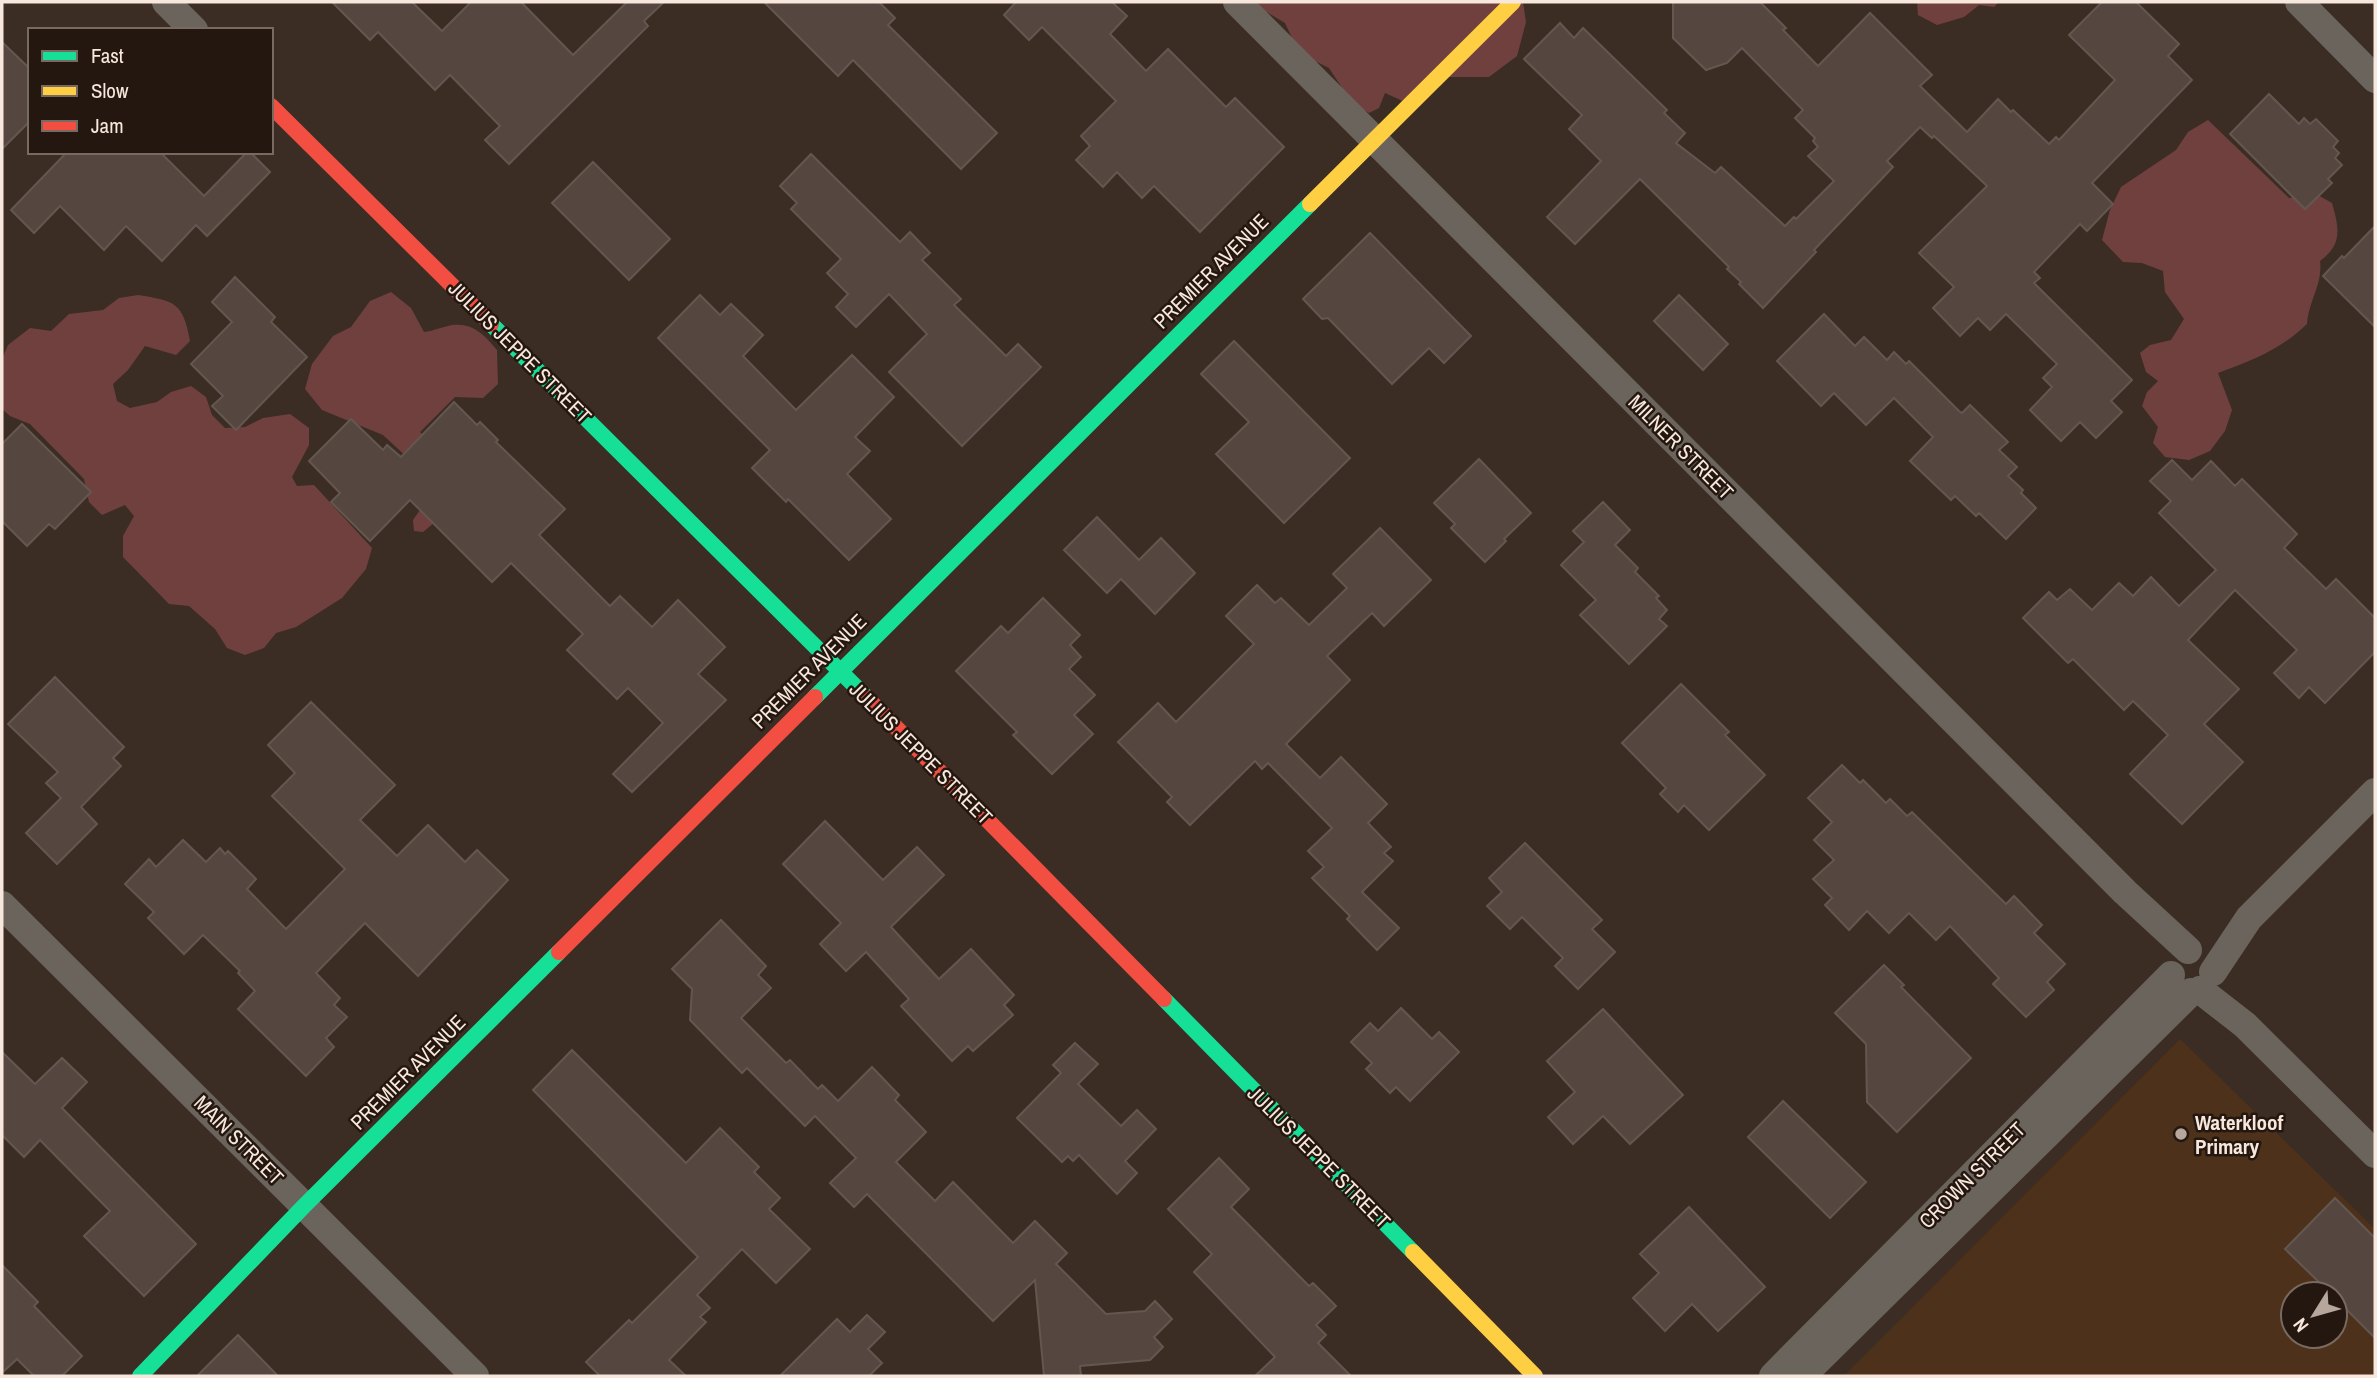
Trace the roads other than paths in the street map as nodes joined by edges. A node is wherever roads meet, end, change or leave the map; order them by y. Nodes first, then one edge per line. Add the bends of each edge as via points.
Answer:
1 (166, 2) edge
2 (1237, 2) edge
3 (1513, 2) edge
4 (2299, 2) edge
5 (192, 28) edge
6 (2375, 79) edge
7 (273, 108) edge
8 (1374, 139) junction
9 (840, 670) junction
10 (2375, 792) edge
11 (2, 905) edge
12 (2193, 971) junction
13 (2375, 1154) edge
14 (305, 1205) junction
15 (141, 1376) edge
16 (475, 1376) edge
17 (1535, 1376) edge
18 (1773, 1376) edge
19 (1802, 1376) edge

1 - 5 street
2 - 8 street, MILNER STREET
3 - 8 street, PREMIER AVENUE
4 - 6 street
7 - 9 street, JULIUS JEPPE STREET
8 - 9 street, PREMIER AVENUE
8 - 12 street, MILNER STREET via 2125,892
9 - 14 street, PREMIER AVENUE
9 - 17 street, JULIUS JEPPE STREET
10 - 12 street, CROWN STREET
11 - 14 street, MAIN STREET
12 - 13 street, MILNER STREET
12 - 18 street, CROWN STREET
12 - 19 street, CROWN STREET
14 - 15 street, PREMIER AVENUE
14 - 16 street, MAIN STREET

